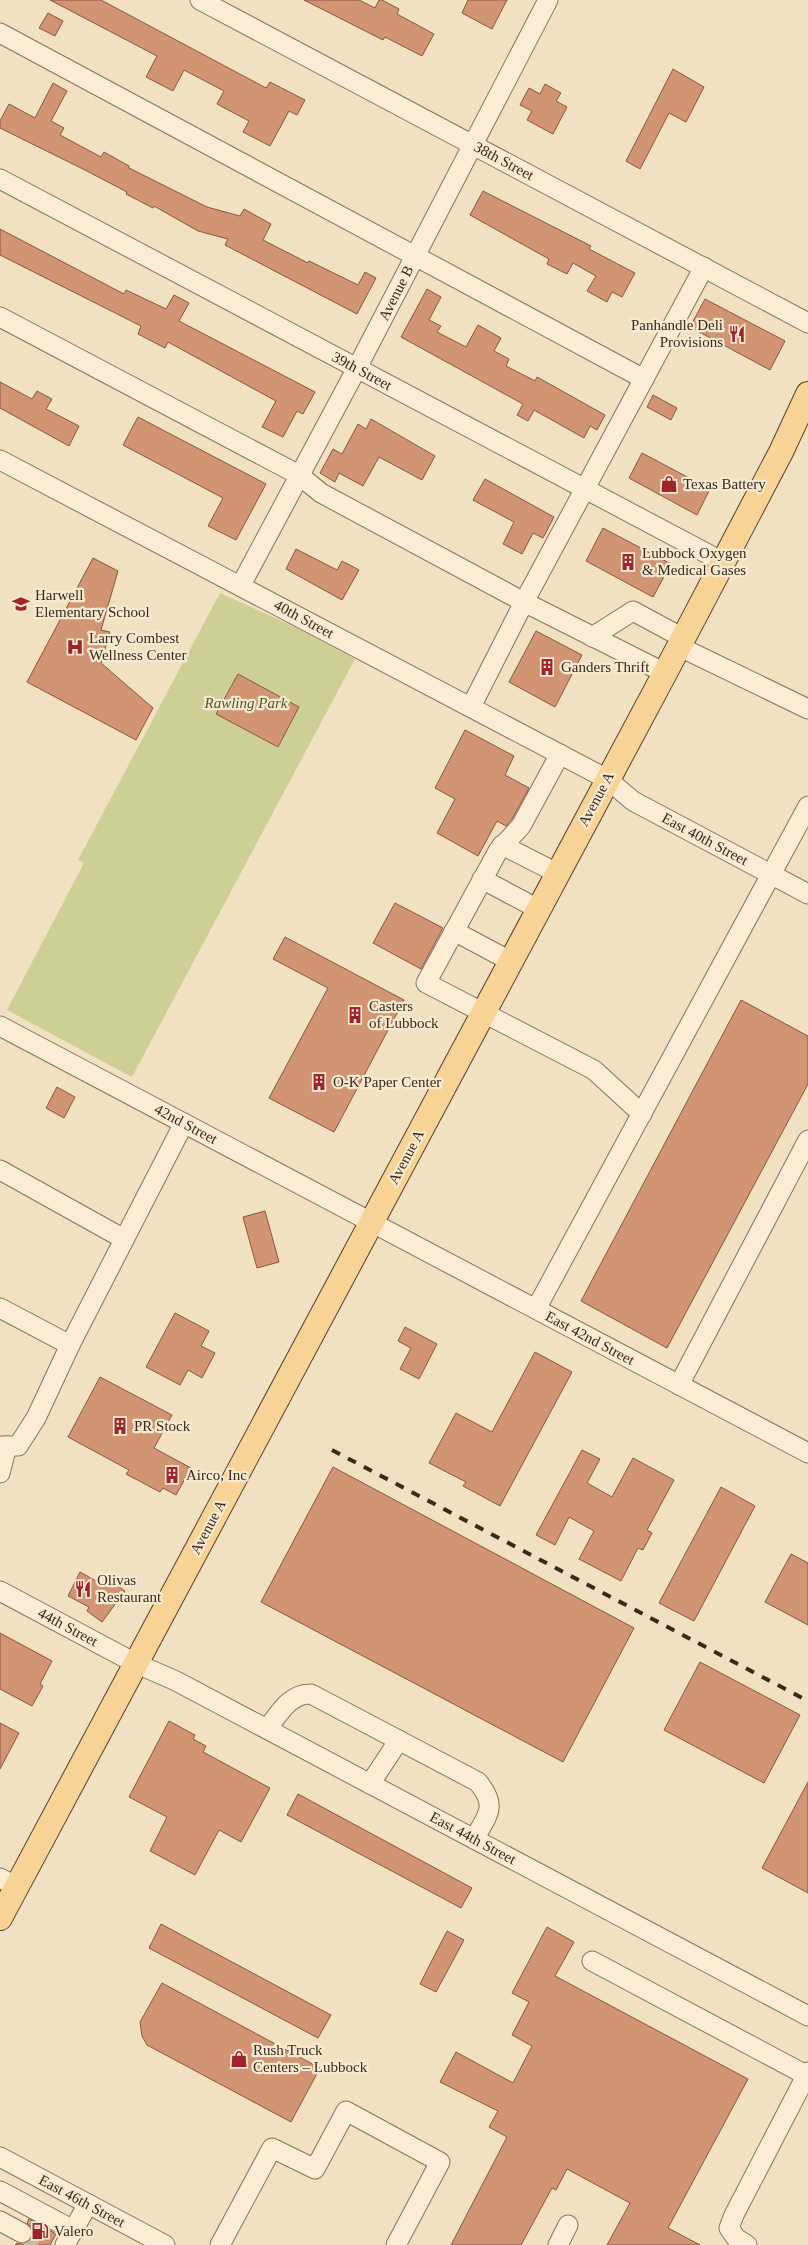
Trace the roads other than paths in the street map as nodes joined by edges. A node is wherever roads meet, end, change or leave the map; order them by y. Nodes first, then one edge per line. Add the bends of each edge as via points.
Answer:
1 (200, 0) edge
2 (544, 1) edge
3 (0, 33) edge
4 (473, 145) junction
5 (0, 179) edge
6 (416, 255) junction
7 (704, 267) junction
8 (0, 317) edge
9 (808, 322) edge
10 (357, 368) junction
11 (644, 379) junction
12 (808, 394) edge
13 (0, 460) edge
14 (300, 476) junction
15 (585, 488) junction
16 (723, 562) junction
17 (241, 586) junction
18 (524, 602) junction
19 (592, 637) junction
20 (681, 642) junction
21 (665, 672) junction
22 (471, 707) junction
23 (808, 709) edge
24 (560, 754) junction
25 (607, 779) junction
26 (808, 806) edge
27 (502, 845) junction
28 (557, 873) junction
29 (772, 875) junction
30 (482, 879) junction
31 (808, 894) edge
32 (538, 909) junction
33 (454, 931) junction
34 (510, 961) junction
35 (482, 1013) junction
36 (0, 1026) edge
37 (642, 1114) junction
38 (184, 1123) junction
39 (808, 1140) edge
40 (0, 1170) edge
41 (371, 1222) junction
42 (124, 1239) junction
43 (0, 1308) edge
44 (536, 1309) junction
45 (70, 1345) junction
46 (679, 1385) junction
47 (4, 1446) edge
48 (808, 1454) edge
49 (0, 1473) edge
50 (0, 1591) edge
51 (136, 1663) junction
52 (267, 1729) junction
53 (399, 1740) junction
54 (370, 1784) junction
55 (474, 1839) junction
56 (8, 1882) edge
57 (0, 1918) edge
58 (592, 1961) dead end
59 (808, 2016) edge
60 (807, 2073) edge
61 (5, 2160) edge
62 (0, 2181) edge
63 (0, 2191) edge
64 (88, 2204) junction
65 (0, 2221) edge
66 (568, 2225) dead end
67 (22, 2233) tunnel mouth
68 (69, 2237) edge
69 (139, 2239) edge
70 (165, 2245) edge
71 (220, 2245) edge
72 (396, 2245) edge
73 (558, 2245) edge
74 (747, 2245) edge

1 - 4 street, 38th Street
2 - 4 street, Avenue B
3 - 6 street
4 - 6 street, Avenue B
4 - 7 street, 38th Street
5 - 10 street, 39th Street
6 - 10 street, Avenue B
6 - 11 street
7 - 9 street, 38th Street
7 - 11 street
8 - 14 street
10 - 14 street, Avenue B
10 - 15 street, 39th Street
11 - 15 street
12 - 16 main road, Avenue A
13 - 17 street, 40th Street
14 - 17 street, Avenue B
14 - 18 street via 321,492
15 - 16 street, 39th Street
15 - 18 street
16 - 20 main road, Avenue A
17 - 22 street, 40th Street
18 - 19 street
18 - 22 street
19 - 20 street via 633,611
19 - 21 street
20 - 21 main road, Avenue A
20 - 23 street
21 - 25 main road, Avenue A
22 - 24 street, 40th Street
24 - 25 street, 40th Street
24 - 27 street via 521,826
25 - 28 main road, Avenue A
25 - 29 street, East 40th Street via 633,801
26 - 29 street
27 - 28 street
27 - 30 street
28 - 32 main road, Avenue A
29 - 31 street, East 40th Street
29 - 37 street
30 - 32 street
30 - 33 street
32 - 34 main road, Avenue A
33 - 34 street
33 - 35 street via 426,983
34 - 35 main road, Avenue A
35 - 37 street via 594,1070
35 - 41 main road, Avenue A
36 - 38 street, 42nd Street
37 - 44 street
38 - 41 street, 42nd Street
38 - 42 street
39 - 46 street
40 - 42 street
41 - 44 street, East 42nd Street
41 - 51 main road, Avenue A
42 - 45 street
43 - 45 street
44 - 46 street, East 42nd Street
45 - 47 street via 36,1418 18,1446
46 - 48 street, East 42nd Street
47 - 49 street
50 - 51 street, 44th Street
51 - 52 street, East 44th Street
51 - 56 main road, Avenue A
52 - 53 street via 290,1701 301,1694 311,1694
52 - 54 street, East 44th Street
53 - 54 street
53 - 55 street via 478,1782 488,1794 490,1810
54 - 55 street, East 44th Street
55 - 59 street, East 44th Street
56 - 57 main road, Avenue A
58 - 60 street
60 - 74 street via 729,2228
61 - 62 street
61 - 64 street, East 46th Street
63 - 68 street
64 - 68 street
64 - 69 street, East 46th Street
65 - 67 street
66 - 73 street
69 - 70 street, East 46th Street
71 - 72 street via 272,2148 315,2169 346,2111 440,2162

